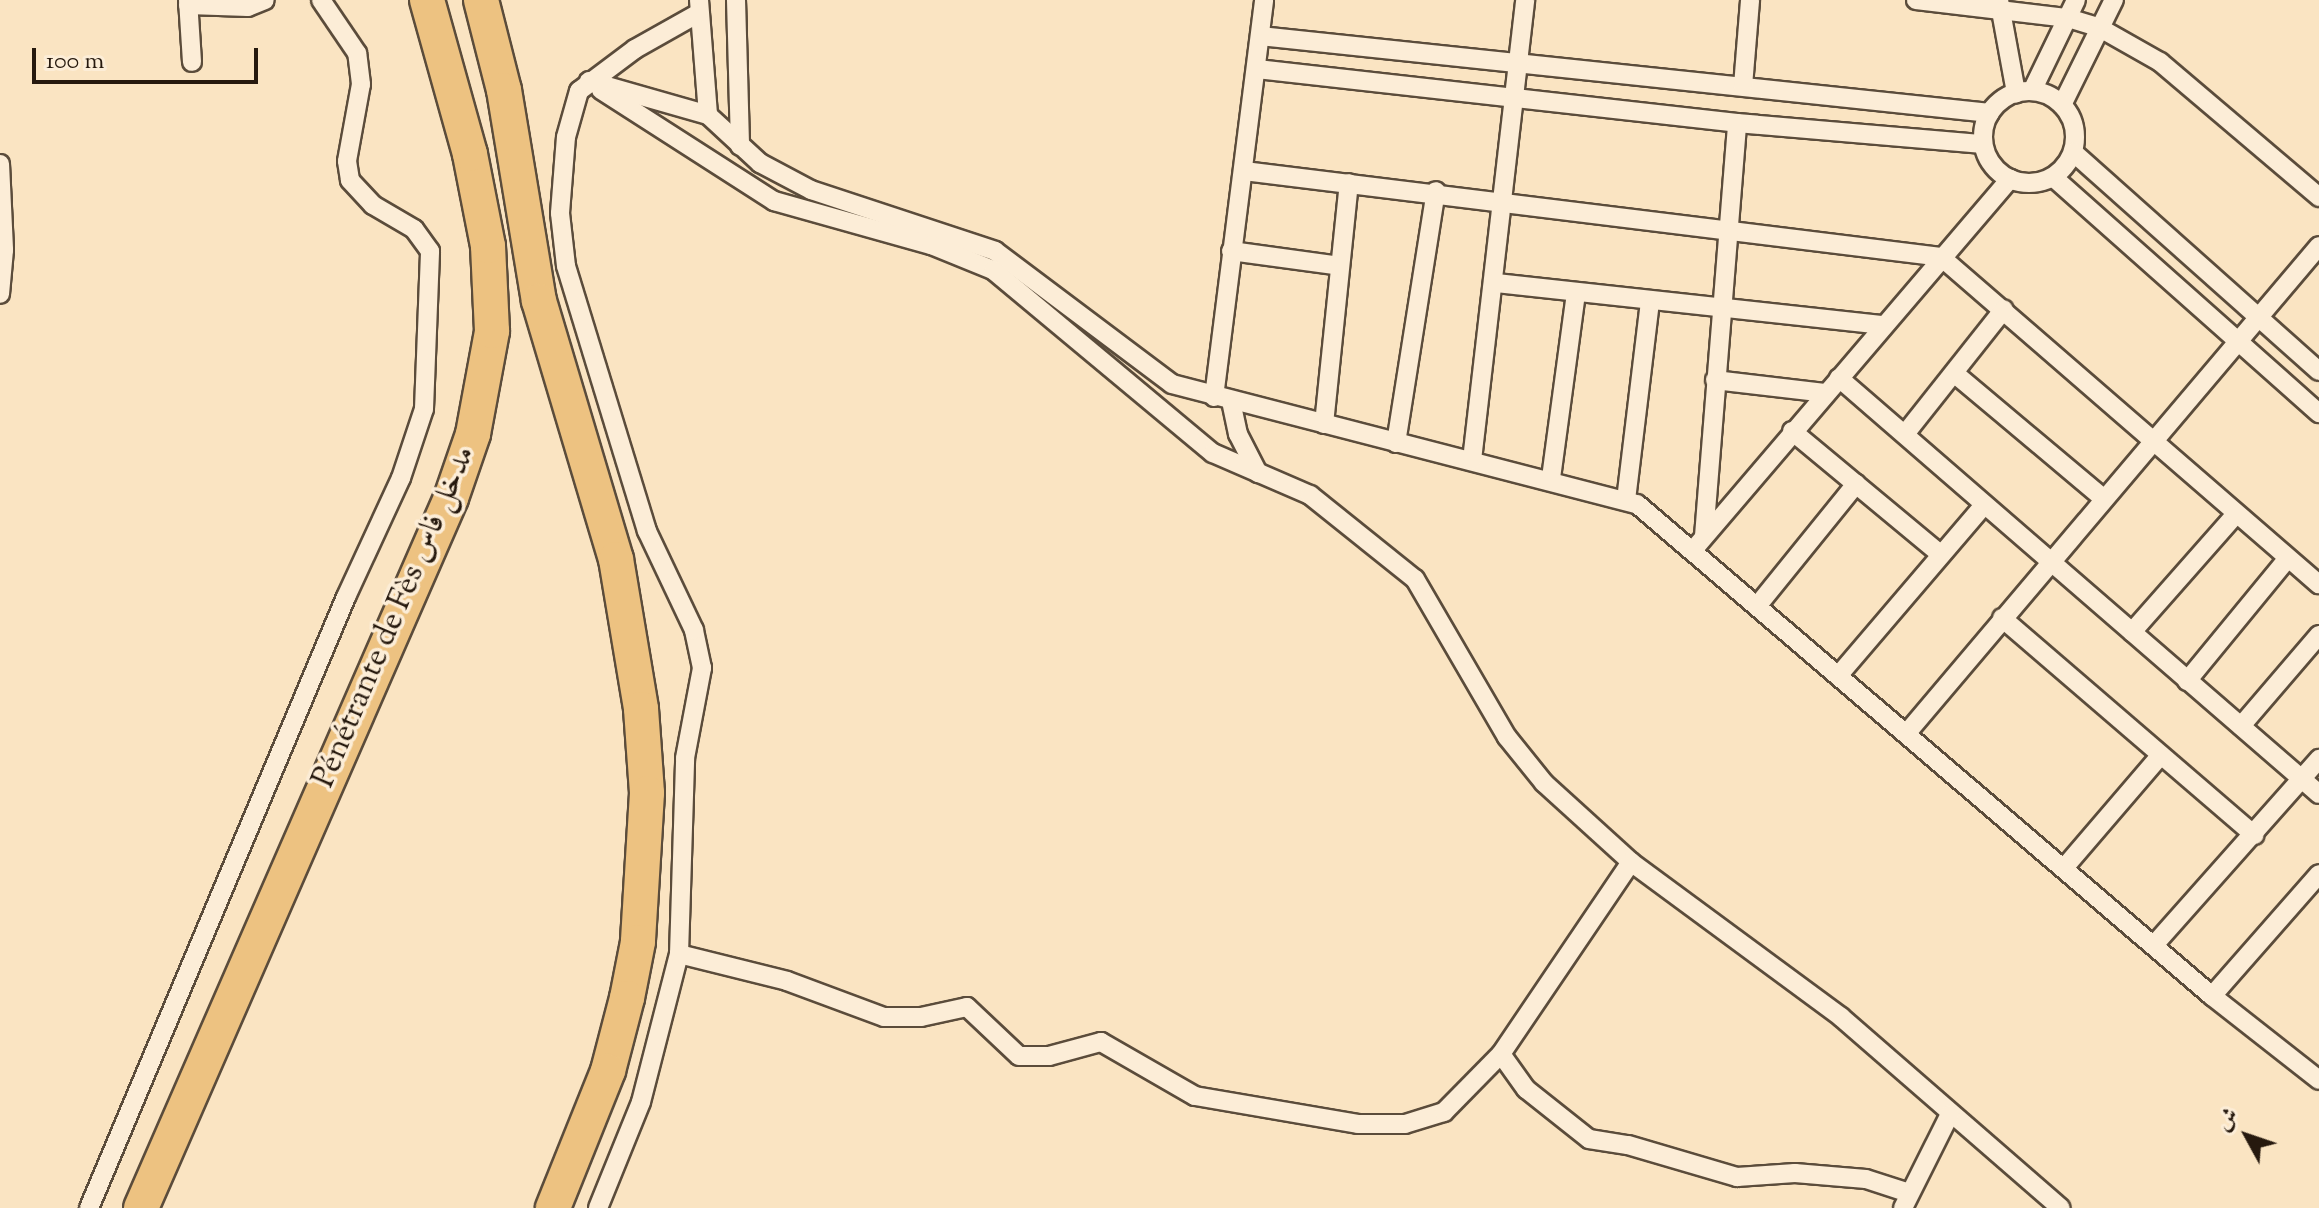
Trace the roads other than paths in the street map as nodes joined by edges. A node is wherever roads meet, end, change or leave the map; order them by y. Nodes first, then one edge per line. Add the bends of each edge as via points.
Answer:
1 (265, 0) edge
2 (321, 0) edge
3 (427, 0) edge
4 (481, 0) edge
5 (736, 0) edge
6 (1264, 0) edge
7 (1525, 0) edge
8 (1750, 0) edge
9 (1916, 0) edge
10 (2076, 0) edge
11 (2114, 0) edge
12 (188, 2) edge
13 (699, 6) edge
14 (2001, 7) edge
15 (2068, 18) junction
16 (2100, 28) junction
17 (1260, 36) junction
18 (192, 62) dead end
19 (1519, 65) junction
20 (1257, 69) junction
21 (589, 81) junction
22 (1743, 86) junction
23 (2024, 92) junction
24 (1516, 97) junction
25 (2062, 105) junction
26 (1990, 113) junction
27 (708, 115) junction
28 (1737, 123) junction
29 (1983, 144) junction
30 (740, 146) junction
31 (2073, 152) junction
32 (0, 164) edge
33 (1244, 171) junction
34 (2053, 177) junction
35 (2010, 179) junction
36 (1349, 183) junction
37 (1436, 191) junction
38 (2319, 197) edge
39 (1505, 199) junction
40 (1729, 231) junction
41 (2319, 246) edge
42 (1231, 251) junction
43 (1941, 257) junction
44 (1340, 266) junction
45 (1496, 283) junction
46 (0, 294) edge
47 (1576, 294) junction
48 (1650, 301) junction
49 (1724, 308) junction
50 (2004, 309) junction
51 (2258, 319) junction
52 (1884, 325) junction
53 (2237, 342) junction
54 (2319, 371) edge
55 (1954, 373) junction
56 (1839, 378) junction
57 (1715, 380) junction
58 (1826, 393) junction
59 (1222, 399) junction
60 (2319, 413) edge
61 (1324, 424) junction
62 (1792, 431) junction
63 (1905, 434) junction
64 (2152, 441) junction
65 (1396, 443) junction
66 (1472, 460) junction
67 (1258, 473) junction
68 (1551, 478) junction
69 (1856, 484) junction
70 (2104, 499) junction
71 (1626, 500) junction
72 (1984, 505) junction
73 (2236, 514) junction
74 (1699, 543) junction
75 (1940, 554) junction
76 (2288, 558) junction
77 (2050, 560) junction
78 (2319, 584) edge
79 (1758, 605) junction
80 (2002, 618) junction
81 (2132, 632) junction
82 (2319, 635) edge
83 (1838, 676) junction
84 (2187, 681) junction
85 (2241, 726) junction
86 (1906, 734) junction
87 (2160, 756) junction
88 (2319, 759) edge
89 (2302, 779) junction
90 (2319, 794) edge
91 (2254, 835) junction
92 (1631, 862) junction
93 (2064, 868) junction
94 (2316, 883) edge
95 (2154, 945) junction
96 (679, 954) junction
97 (2212, 996) junction
98 (1501, 1054) junction
99 (2319, 1080) edge
100 (1950, 1114) junction
101 (1906, 1200) edge
102 (89, 1208) edge
103 (141, 1208) edge
104 (553, 1208) edge
105 (598, 1208) edge
106 (2061, 1208) edge

1 - 12 street via 248,7
2 - 102 street via 357,53 361,84 347,161 350,180 365,200 414,229 430,251 424,409 401,478
3 - 103 highway, Pénétrante de Fès مدخل فاس via 456,98 488,246 492,331 476,421 451,498
4 - 104 highway via 504,90 539,301 616,559 641,709 647,793 642,898 627,998 608,1071
5 - 30 street
6 - 17 street
7 - 19 street
8 - 22 street
9 - 14 street
10 - 15 street
11 - 16 street
12 - 18 street
13 - 21 street
13 - 27 street
14 - 15 street
14 - 23 street
15 - 16 street
15 - 23 street
16 - 25 street
16 - 38 street via 2160,62
17 - 19 street
17 - 20 street
19 - 22 street
19 - 24 street
20 - 24 street
20 - 33 street
21 - 27 street
21 - 67 street via 774,201 931,245 993,270 1203,446
21 - 96 street via 574,100 567,124 560,213 566,266 647,531 688,616 702,659 685,758
22 - 26 street
23 - 25 street
23 - 26 street
24 - 28 street
24 - 39 street
25 - 31 street via 2076,136
26 - 29 street
27 - 30 street
28 - 29 street
28 - 40 street
29 - 35 street via 1995,168
30 - 59 street via 779,176 811,190 995,251 1156,376
31 - 34 street
31 - 51 street
32 - 46 street
33 - 36 street
33 - 42 street
34 - 35 street via 2032,184
34 - 53 street
35 - 43 street
36 - 37 street
36 - 44 street
37 - 39 street
37 - 65 street
39 - 40 street
39 - 45 street
40 - 43 street
40 - 49 street
41 - 51 street
42 - 44 street
42 - 59 street
43 - 50 street
43 - 52 street
44 - 61 street
45 - 47 street
45 - 66 street
47 - 48 street
47 - 68 street
48 - 49 street
48 - 71 street
49 - 52 street
49 - 57 street
50 - 55 street
50 - 64 street
51 - 53 street
51 - 54 street
52 - 56 street
53 - 60 street
53 - 64 street
55 - 63 street
55 - 70 street
56 - 58 street
56 - 63 street
57 - 58 street
57 - 74 street
58 - 62 street
59 - 61 street
59 - 67 street
61 - 65 street
62 - 69 street
62 - 74 street
63 - 72 street
64 - 70 street
64 - 73 street
65 - 66 street
66 - 68 street
67 - 92 street via 1310,495 1406,569 1435,606 1454,648 1523,761
68 - 71 street
69 - 75 street
69 - 79 street
70 - 77 street
71 - 74 street
72 - 75 street
72 - 77 street
73 - 76 street
73 - 81 street
74 - 79 street
75 - 83 street
76 - 78 street
76 - 84 street
77 - 80 street
77 - 81 street
79 - 83 street
80 - 86 street
80 - 87 street
81 - 84 street
82 - 85 street
83 - 86 street
84 - 85 street
85 - 89 street
86 - 93 street
87 - 91 street
87 - 93 street
88 - 89 street
89 - 90 street
89 - 91 street
91 - 95 street
92 - 98 street
92 - 100 street via 1841,1017
93 - 95 street
94 - 97 street
95 - 97 street
96 - 98 street via 787,981 884,1017 921,1017 962,1006 997,1031 1019,1056 1049,1056 1101,1042 1195,1096 1358,1124 1405,1124 1436,1117 1459,1101
96 - 105 street via 641,1102
97 - 99 street
98 - 101 street via 1526,1089 1589,1139 1737,1177 1795,1173 1866,1179
100 - 101 street
100 - 106 street

